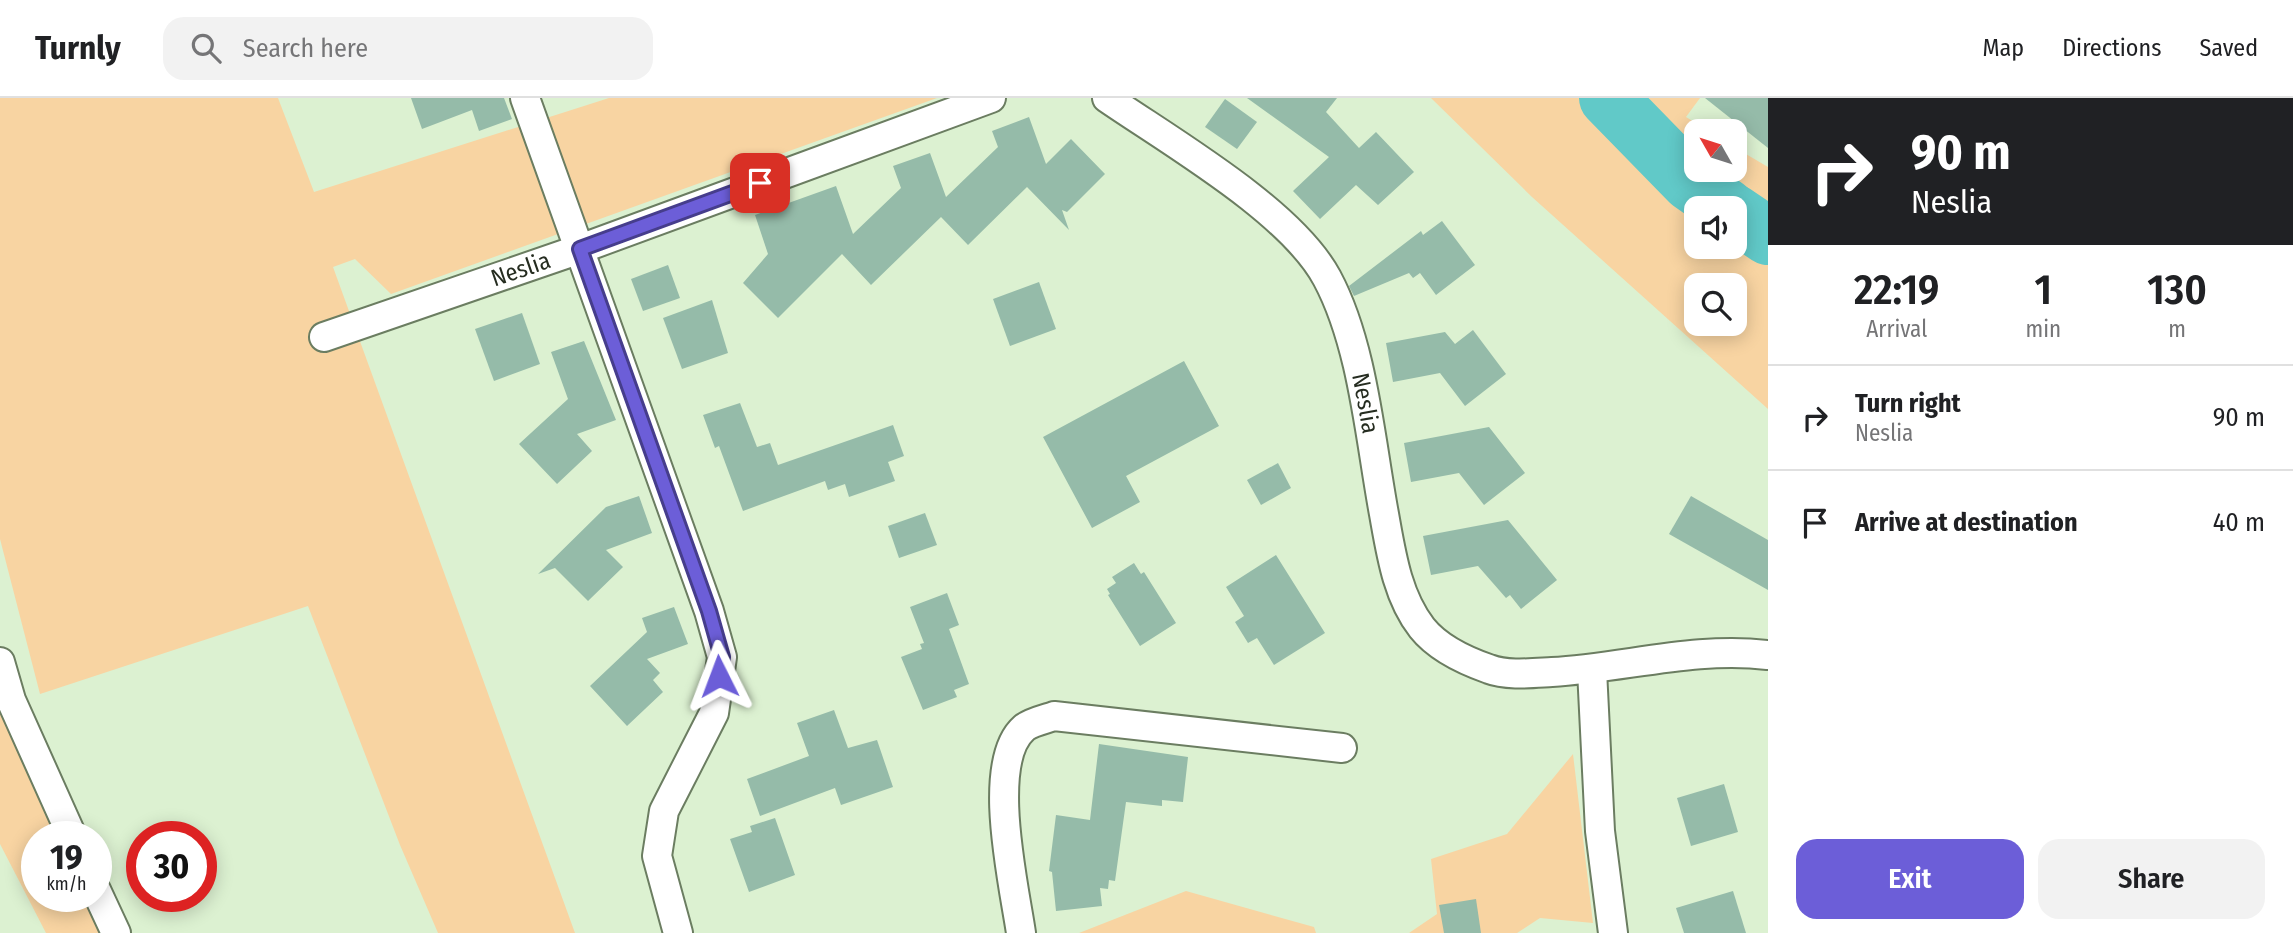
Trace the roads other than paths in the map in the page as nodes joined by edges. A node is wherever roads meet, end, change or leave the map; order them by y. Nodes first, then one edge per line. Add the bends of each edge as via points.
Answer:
1 (525, 98) edge
2 (991, 98) edge
3 (1107, 98) edge
4 (580, 249) junction
5 (324, 337) dead end
6 (1768, 655) edge
7 (0, 662) edge
8 (1592, 670) junction
9 (1342, 748) dead end
10 (65, 821) edge
11 (106, 912) edge
12 (116, 933) edge
13 (678, 933) edge
14 (1021, 933) edge
15 (1613, 933) edge

1 - 4 street
2 - 4 street, Neslia
3 - 8 street, Neslia via 1295,234 1327,277 1351,338 1401,592 1422,629 1447,650 1492,671
4 - 5 street, Neslia
4 - 13 street via 722,657 714,713 664,811 657,856
6 - 8 street, Neslia via 1712,652
7 - 10 street via 11,700
8 - 15 street via 1600,831
9 - 14 street via 1054,716 1025,727 1009,750 1002,789
11 - 12 street

